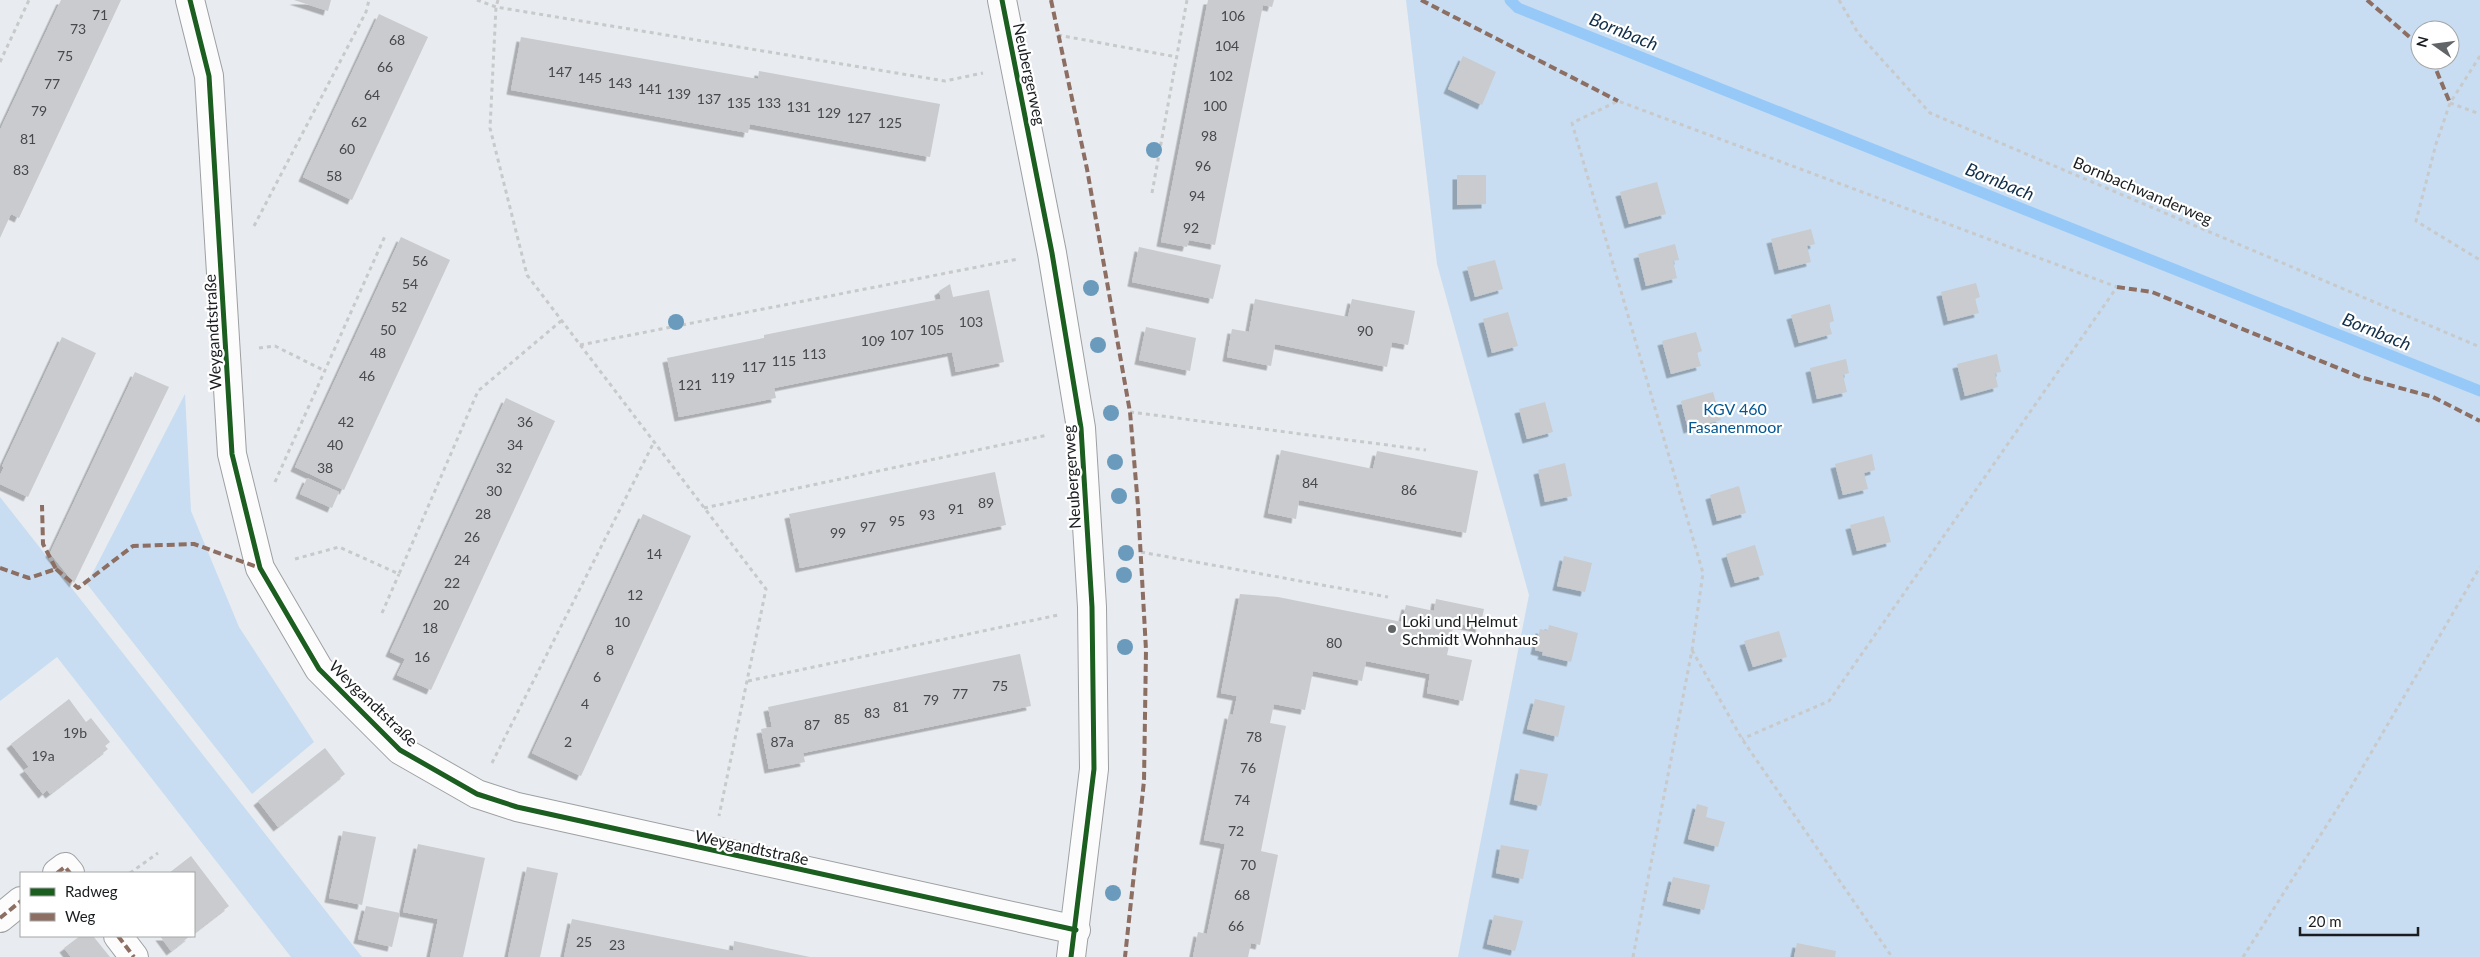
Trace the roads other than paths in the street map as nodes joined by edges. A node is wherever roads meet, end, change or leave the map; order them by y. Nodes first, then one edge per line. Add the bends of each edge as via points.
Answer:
1 (190, 0) edge
2 (1002, 0) edge
3 (58, 872) edge
4 (69, 872) edge
5 (20, 902) edge
6 (0, 918) edge
7 (1076, 930) junction
8 (119, 937) edge
9 (134, 957) edge
10 (1071, 957) edge

1 - 7 street, Weygandtstraße via 209,76 232,454 260,568 319,669 400,750 477,794 517,807
2 - 7 street, Neubergerweg via 1052,252 1080,428 1092,607 1094,769
3 - 4 street via 65,867
5 - 6 street
7 - 10 street, Neubergerweg
8 - 9 street

